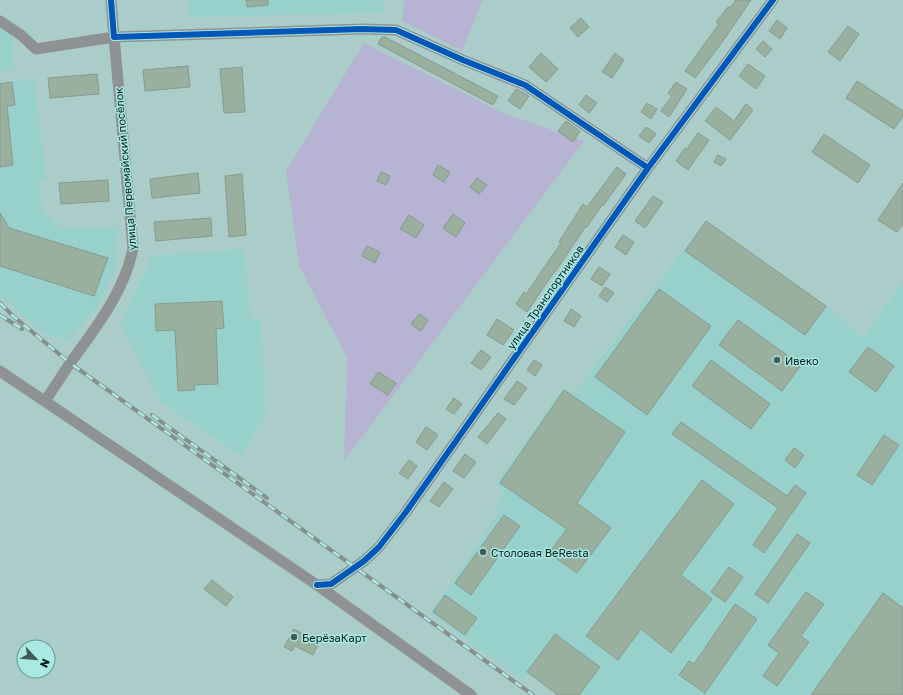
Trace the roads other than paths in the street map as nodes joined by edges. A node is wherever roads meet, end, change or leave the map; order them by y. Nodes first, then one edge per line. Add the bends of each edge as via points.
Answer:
1 (111, 0) edge
2 (773, 0) edge
3 (0, 21) edge
4 (114, 37) junction
5 (648, 168) junction
6 (0, 371) edge
7 (46, 401) junction
8 (316, 585) junction
9 (471, 695) edge

1 - 4 street, улица Первомайский посёлок
2 - 5 street, улица Транспортников
3 - 4 street via 22,35 36,50
4 - 5 street via 396,30 525,85
4 - 7 street, улица Первомайский посёлок via 133,248 131,260 109,308
5 - 8 street, улица Транспортников via 380,547 331,584
6 - 7 street
7 - 8 street
8 - 9 street

